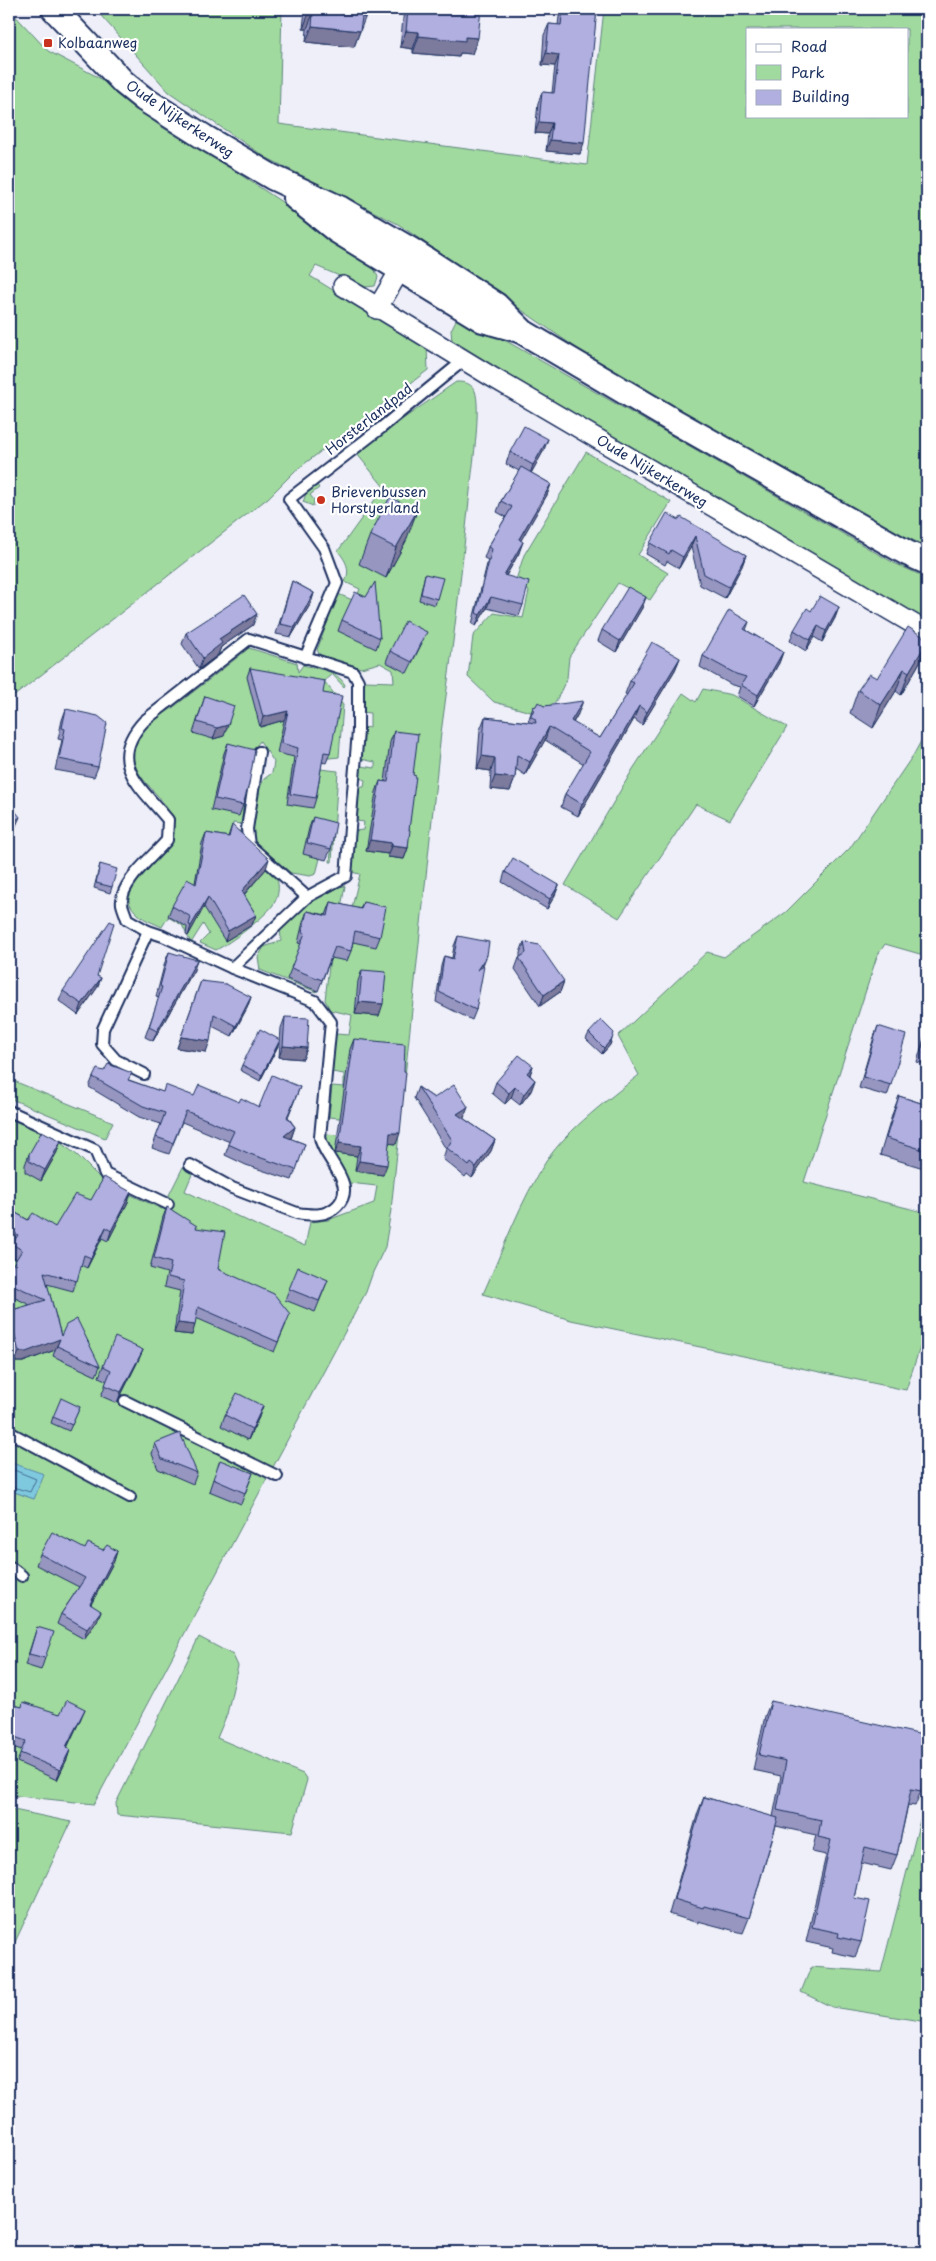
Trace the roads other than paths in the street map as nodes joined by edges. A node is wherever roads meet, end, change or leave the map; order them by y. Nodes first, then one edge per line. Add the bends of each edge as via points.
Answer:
1 (54, 9) edge
2 (406, 260) junction
3 (343, 286) dead end
4 (377, 309) junction
5 (464, 360) junction
6 (927, 562) edge
7 (927, 632) edge
8 (304, 658) junction
9 (259, 752) dead end
10 (307, 896) junction
11 (148, 931) junction
12 (232, 968) junction
13 (144, 1074) dead end
14 (9, 1111) edge
15 (190, 1165) dead end
16 (168, 1204) dead end
17 (125, 1401) dead end
18 (9, 1432) edge
19 (277, 1476) dead end
20 (130, 1497) dead end
21 (9, 1566) edge
22 (22, 1576) dead end

1 - 2 street, Oude Nijkerkerweg via 101,60 144,99 272,177 341,209
2 - 4 street
2 - 6 street, Oude Nijkerkerweg via 496,305 523,332 674,421
3 - 4 street, Oude Nijkerkerweg
4 - 5 street, Oude Nijkerkerweg
5 - 7 street, Oude Nijkerkerweg
5 - 8 lane, Horsterlandpad via 289,499 324,548 336,583
8 - 10 lane via 353,672 358,681 358,731 346,876
8 - 11 lane via 249,639 144,721 132,734 125,758 132,776 168,820 167,840 134,875 122,903 127,919
9 - 10 lane via 248,829 250,844
10 - 12 lane
11 - 12 lane
11 - 13 lane via 103,1029 102,1044 116,1060
12 - 15 lane via 315,1001 332,1022 320,1137 321,1148 342,1180 344,1193 334,1209 308,1215 232,1188
14 - 16 lane via 95,1150 105,1174
17 - 19 lane
18 - 20 lane
21 - 22 lane

